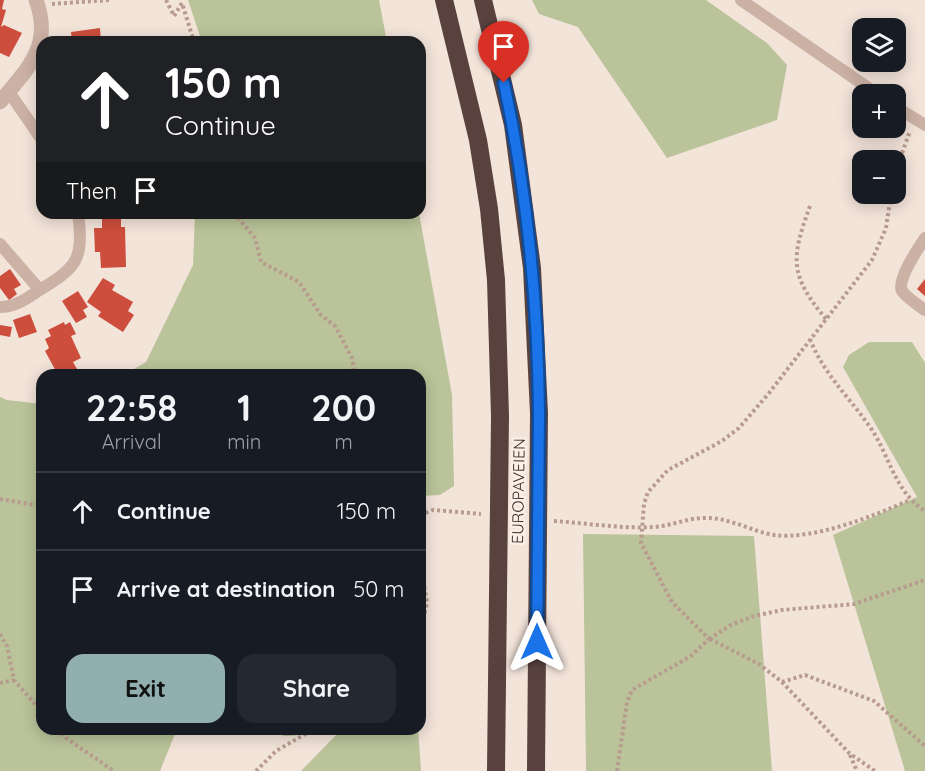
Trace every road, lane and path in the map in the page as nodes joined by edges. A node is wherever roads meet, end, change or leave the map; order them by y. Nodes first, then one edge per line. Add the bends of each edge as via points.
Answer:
1 (108, 0) edge
2 (166, 0) edge
3 (444, 0) edge
4 (483, 0) edge
5 (741, 0) edge
6 (37, 3) edge
7 (43, 36) edge
8 (192, 36) edge
9 (36, 55) edge
10 (863, 84) edge
11 (4, 97) edge
12 (906, 113) edge
13 (920, 122) edge
14 (36, 133) edge
15 (901, 150) edge
16 (890, 204) edge
17 (810, 206) dead end
18 (78, 219) edge
19 (239, 219) edge
20 (925, 238) edge
21 (0, 244) edge
22 (40, 290) junction
23 (0, 307) edge
24 (925, 310) edge
25 (826, 319) junction
26 (810, 339) junction
27 (354, 369) edge
28 (0, 499) edge
29 (910, 500) junction
30 (36, 505) edge
31 (433, 510) dead end
32 (925, 511) edge
33 (426, 513) edge
34 (605, 525) dead end
35 (641, 527) junction
36 (925, 580) edge
37 (0, 634) edge
38 (709, 639) junction
39 (14, 681) junction
40 (782, 682) junction
41 (0, 683) edge
42 (36, 705) edge
43 (63, 735) edge
44 (304, 735) edge
45 (925, 746) edge
46 (849, 753) junction
47 (114, 771) edge
48 (256, 771) edge
49 (496, 771) edge
50 (536, 771) edge
51 (617, 771) edge
52 (857, 771) edge
53 (875, 771) edge

1 - 6 path
2 - 8 path via 174,16 182,3
3 - 49 highway, EUROPAVEIEN via 478,140 496,280 500,417
4 - 50 highway, EUROPAVEIEN via 513,125 532,268 539,414
5 - 10 lane
6 - 7 street via 43,18
9 - 11 street
11 - 14 lane
12 - 13 lane
13 - 15 path
16 - 25 path via 886,228 872,260
17 - 25 path via 799,236 796,273 802,288
18 - 22 lane via 76,259 62,278
19 - 27 path via 255,238 261,262 299,282 321,315 335,327
20 - 24 lane via 900,284 901,290
21 - 22 lane
22 - 23 lane via 17,304
25 - 26 path
26 - 29 path via 830,377 871,428 899,486
26 - 35 path via 739,428 656,481 648,492
28 - 30 path
29 - 32 path
29 - 35 path via 802,534 773,534 716,518
31 - 33 path
34 - 35 path
35 - 38 path via 641,543 672,602
36 - 38 path via 854,604 754,616
37 - 39 path via 7,646
38 - 40 path via 759,664
38 - 51 path via 691,656 632,690
39 - 41 path
39 - 42 path
40 - 45 path via 805,675 874,701
40 - 46 path
43 - 47 path
44 - 48 path via 276,751
46 - 52 path
46 - 53 path

